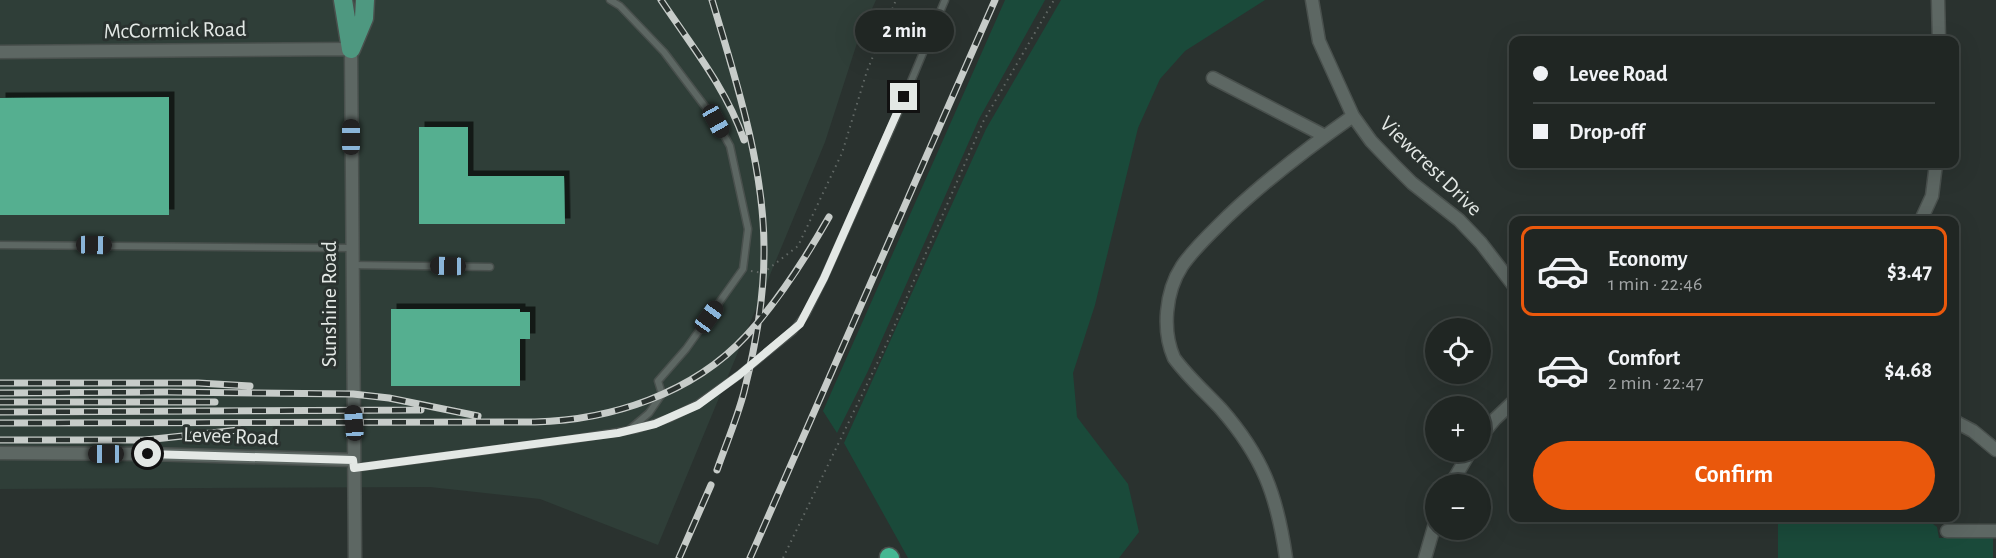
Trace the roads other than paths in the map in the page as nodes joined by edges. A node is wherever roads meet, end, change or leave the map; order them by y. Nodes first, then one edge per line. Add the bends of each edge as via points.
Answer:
1 (343, 0) edge
2 (365, 0) edge
3 (610, 0) edge
4 (945, 0) edge
5 (1312, 0) edge
6 (1938, 0) edge
7 (1939, 36) edge
8 (351, 49) junction
9 (0, 52) edge
10 (1213, 78) dead end
11 (1353, 116) junction
12 (1325, 136) junction
13 (1936, 168) edge
14 (1923, 216) edge
15 (0, 245) edge
16 (352, 248) junction
17 (352, 265) junction
18 (490, 267) dead end
19 (1509, 279) edge
20 (1509, 406) edge
21 (1491, 424) edge
22 (1959, 424) edge
23 (627, 431) junction
24 (1996, 450) edge
25 (0, 453) edge
26 (353, 464) junction
27 (1947, 531) dead end
28 (1996, 531) edge
29 (1430, 540) edge
30 (355, 558) edge
31 (1286, 558) edge
32 (1425, 558) edge

1 - 8 main road, Sunshine Road
2 - 8 main road, Sunshine Road via 364,18
3 - 23 lane via 664,52 716,121 730,146 748,229 743,269 658,381 662,394 649,413
4 - 23 lane via 829,268 800,324 698,405 655,424
5 - 11 street, Viewcrest Drive via 1319,41
6 - 7 street
8 - 9 street, McCormick Road
8 - 16 street, Sunshine Road
10 - 12 street
11 - 12 street
11 - 19 street, Viewcrest Drive via 1399,170 1460,220
12 - 31 street via 1257,189 1201,243 1181,268 1167,317 1166,332 1174,358 1252,449 1273,492
13 - 14 street via 1932,196
15 - 16 lane
16 - 17 street, Sunshine Road
17 - 18 lane
17 - 26 street, Sunshine Road
20 - 21 street
22 - 24 street
23 - 26 lane
25 - 26 street, Levee Road via 148,454
26 - 30 street, Sunshine Road
27 - 28 street
29 - 32 street

